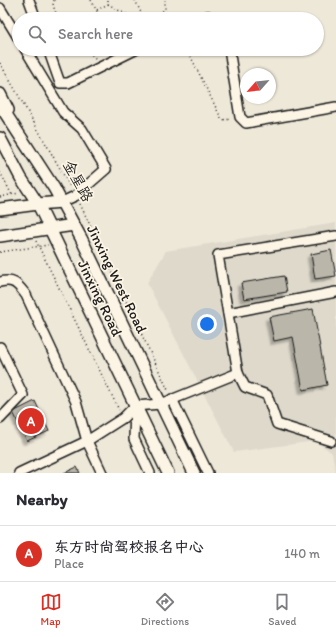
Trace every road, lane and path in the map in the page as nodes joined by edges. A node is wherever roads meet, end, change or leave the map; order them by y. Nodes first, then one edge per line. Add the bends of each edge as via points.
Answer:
1 (29, 0) edge
2 (54, 0) edge
3 (91, 0) edge
4 (108, 0) edge
5 (135, 0) edge
6 (165, 0) edge
7 (108, 4) junction
8 (0, 8) edge
9 (97, 10) joint
10 (33, 12) edge
11 (56, 12) edge
12 (121, 12) edge
13 (141, 12) edge
14 (162, 12) edge
15 (12, 28) edge
16 (29, 56) edge
17 (51, 56) edge
18 (93, 56) edge
19 (123, 56) edge
20 (190, 56) edge
21 (230, 56) edge
22 (0, 63) edge
23 (103, 66) junction
24 (0, 94) edge
25 (0, 106) edge
26 (336, 107) edge
27 (240, 117) junction
28 (0, 138) edge
29 (23, 141) junction
30 (0, 172) edge
31 (75, 196) junction
32 (62, 202) junction
33 (38, 204) junction
34 (18, 206) junction
35 (0, 210) edge
36 (74, 225) junction
37 (49, 228) junction
38 (31, 230) junction
39 (0, 236) edge
40 (336, 236) edge
41 (0, 282) edge
42 (336, 292) edge
43 (228, 313) junction
44 (0, 347) edge
45 (238, 373) junction
46 (172, 399) junction
47 (161, 404) junction
48 (135, 406) junction
49 (123, 418) junction
50 (0, 419) edge
51 (86, 440) junction
52 (331, 441) dead end
53 (19, 473) edge
54 (102, 473) edge
55 (150, 473) edge
56 (168, 473) edge
57 (194, 473) edge
58 (208, 473) edge

1 - 10 street
2 - 11 path
3 - 9 path
4 - 7 path
5 - 13 path
6 - 14 path via 165,9
7 - 9 path
7 - 12 path
8 - 15 street
16 - 31 street via 63,112 82,129 106,169
17 - 23 street via 60,82 68,83
18 - 23 path
19 - 23 street
20 - 27 path via 221,118 225,120
21 - 27 street
22 - 31 path, 金星路
24 - 29 main road
25 - 29 main road, Jinxing West Road
26 - 27 street via 246,123
28 - 33 main road, Jinxing Road
29 - 32 main road, Jinxing West Road
30 - 34 path
31 - 32 street
31 - 46 path, 金星路
32 - 33 main road
32 - 36 main road, Jinxing West Road
33 - 34 main road
33 - 37 main road, Jinxing Road
34 - 35 main road
36 - 37 main road
36 - 47 main road, Jinxing West Road
37 - 38 main road
37 - 48 main road, Jinxing Road
38 - 39 main road
38 - 49 path
40 - 43 street via 218,255
41 - 51 street via 8,280 17,284 26,295 76,402
42 - 43 street
43 - 45 street
44 - 50 street via 23,395
45 - 46 street
45 - 52 street via 246,387 267,396 277,424
46 - 47 street
46 - 58 street
47 - 48 street
47 - 57 main road, Jinxing West Road
48 - 49 street
48 - 55 street via 134,439
48 - 56 main road, Jinxing Road
49 - 51 street
51 - 53 street
51 - 54 street

